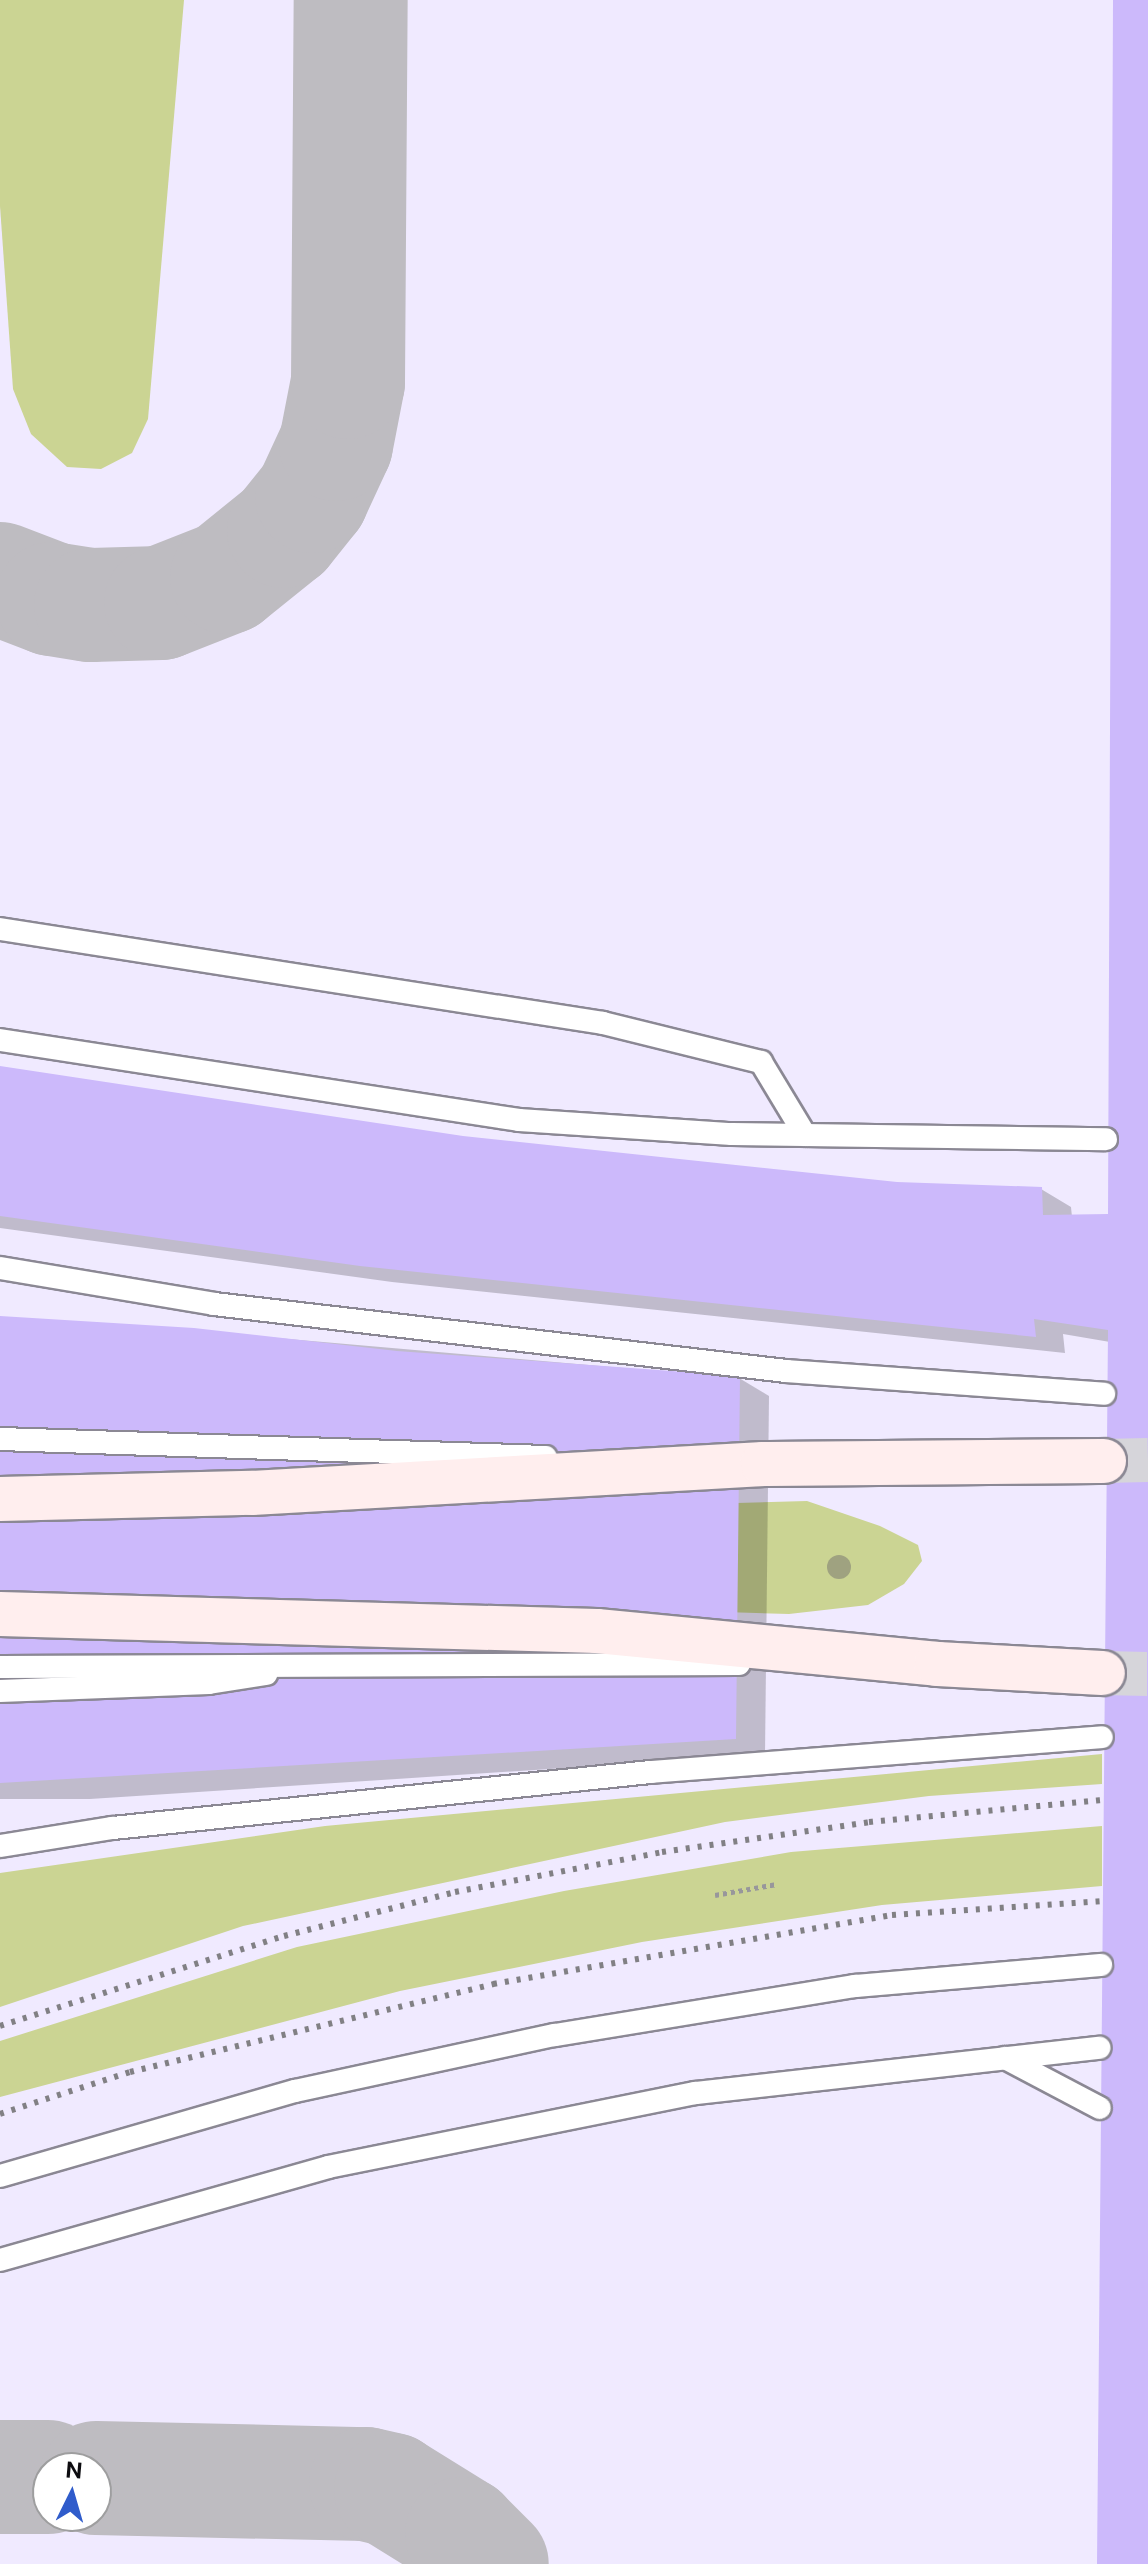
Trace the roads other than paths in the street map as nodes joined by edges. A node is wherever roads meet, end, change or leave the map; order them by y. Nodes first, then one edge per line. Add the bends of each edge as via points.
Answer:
1 (0, 929) edge
2 (0, 1040) edge
3 (805, 1135) junction
4 (1106, 1139) dead end
5 (0, 1268) edge
6 (1104, 1394) dead end
7 (0, 1439) edge
8 (1104, 1461) tunnel mouth
9 (763, 1464) junction
10 (0, 1499) edge
11 (0, 1614) edge
12 (335, 1664) junction
13 (937, 1664) junction
14 (0, 1667) edge
15 (1103, 1673) tunnel mouth
16 (0, 1691) edge
17 (1102, 1737) dead end
18 (0, 1846) edge
19 (1101, 1965) dead end
20 (1100, 2048) dead end
21 (1005, 2058) junction
22 (1100, 2108) dead end
23 (0, 2176) edge
24 (0, 2260) edge

1 - 3 lane via 603,1023 761,1062
2 - 3 lane via 519,1120
3 - 4 lane
5 - 6 lane via 214,1304 786,1371
7 - 9 lane
8 - 9 main road
9 - 10 main road via 252,1493
11 - 13 main road via 597,1631
12 - 13 lane
12 - 14 lane
12 - 16 lane via 209,1683
13 - 15 main road
17 - 18 lane via 650,1772 113,1828
19 - 23 lane via 855,1986 555,2035 295,2091
20 - 21 lane
21 - 22 lane
21 - 24 lane via 696,2093 328,2167

